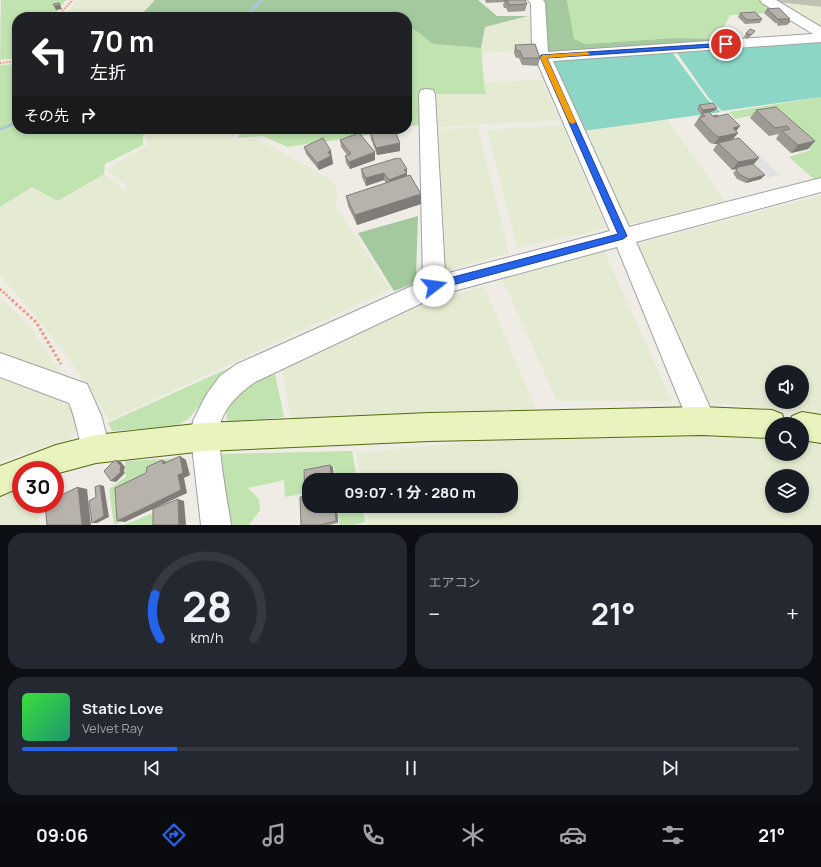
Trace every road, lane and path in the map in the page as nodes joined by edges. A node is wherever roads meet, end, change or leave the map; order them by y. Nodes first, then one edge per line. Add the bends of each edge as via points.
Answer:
1 (73, 0) edge
2 (535, 0) edge
3 (767, 0) edge
4 (62, 12) edge
5 (821, 33) edge
6 (821, 38) edge
7 (543, 57) junction
8 (12, 62) edge
9 (0, 63) edge
10 (427, 94) dead end
11 (821, 185) edge
12 (623, 236) junction
13 (434, 286) junction
14 (0, 289) edge
15 (0, 364) edge
16 (78, 393) junction
17 (702, 421) junction
18 (765, 424) edge
19 (809, 427) edge
20 (821, 429) edge
21 (205, 437) junction
22 (96, 449) junction
23 (51, 461) edge
24 (12, 475) edge
25 (0, 480) edge
26 (216, 525) edge

1 - 4 path
2 - 7 street via 538,3 540,50
3 - 5 street
6 - 7 street
7 - 12 street
8 - 9 path
10 - 13 street
11 - 12 street
12 - 13 street
12 - 17 street
13 - 21 street via 246,373 229,385 215,404 207,421
14 - 16 path via 36,322
15 - 16 street
16 - 22 street via 88,415
17 - 18 street
17 - 21 street via 429,427
19 - 20 street
21 - 22 street
21 - 26 street
22 - 23 street
24 - 25 street

